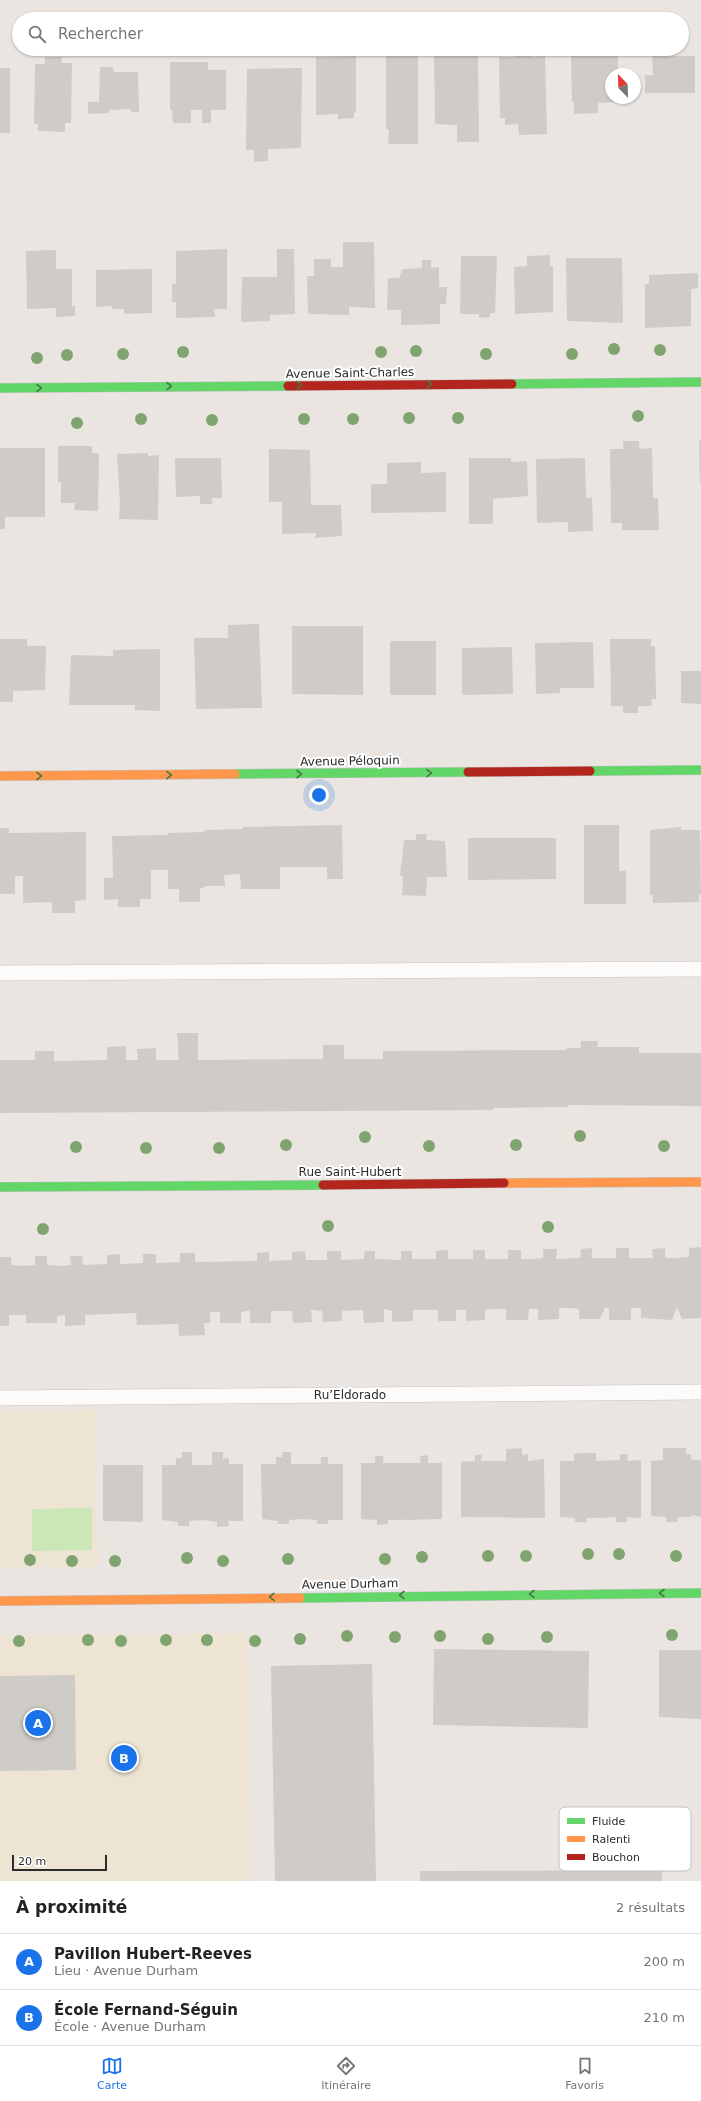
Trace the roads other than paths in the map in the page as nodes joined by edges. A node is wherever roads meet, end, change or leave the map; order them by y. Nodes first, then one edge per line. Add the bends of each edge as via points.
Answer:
1 (701, 382) edge
2 (0, 388) edge
3 (701, 770) edge
4 (0, 776) edge
5 (701, 969) edge
6 (0, 973) edge
7 (701, 1182) edge
8 (0, 1187) edge
9 (701, 1392) edge
10 (0, 1398) edge
11 (701, 1593) edge
12 (0, 1601) edge

2 -> 1 street, Avenue Saint-Charles
4 -> 3 street, Avenue Péloquin
5 - 6 lane
7 - 8 street, Rue Saint-Hubert
9 - 10 lane, Ru’Eldorado
11 -> 12 street, Avenue Durham

